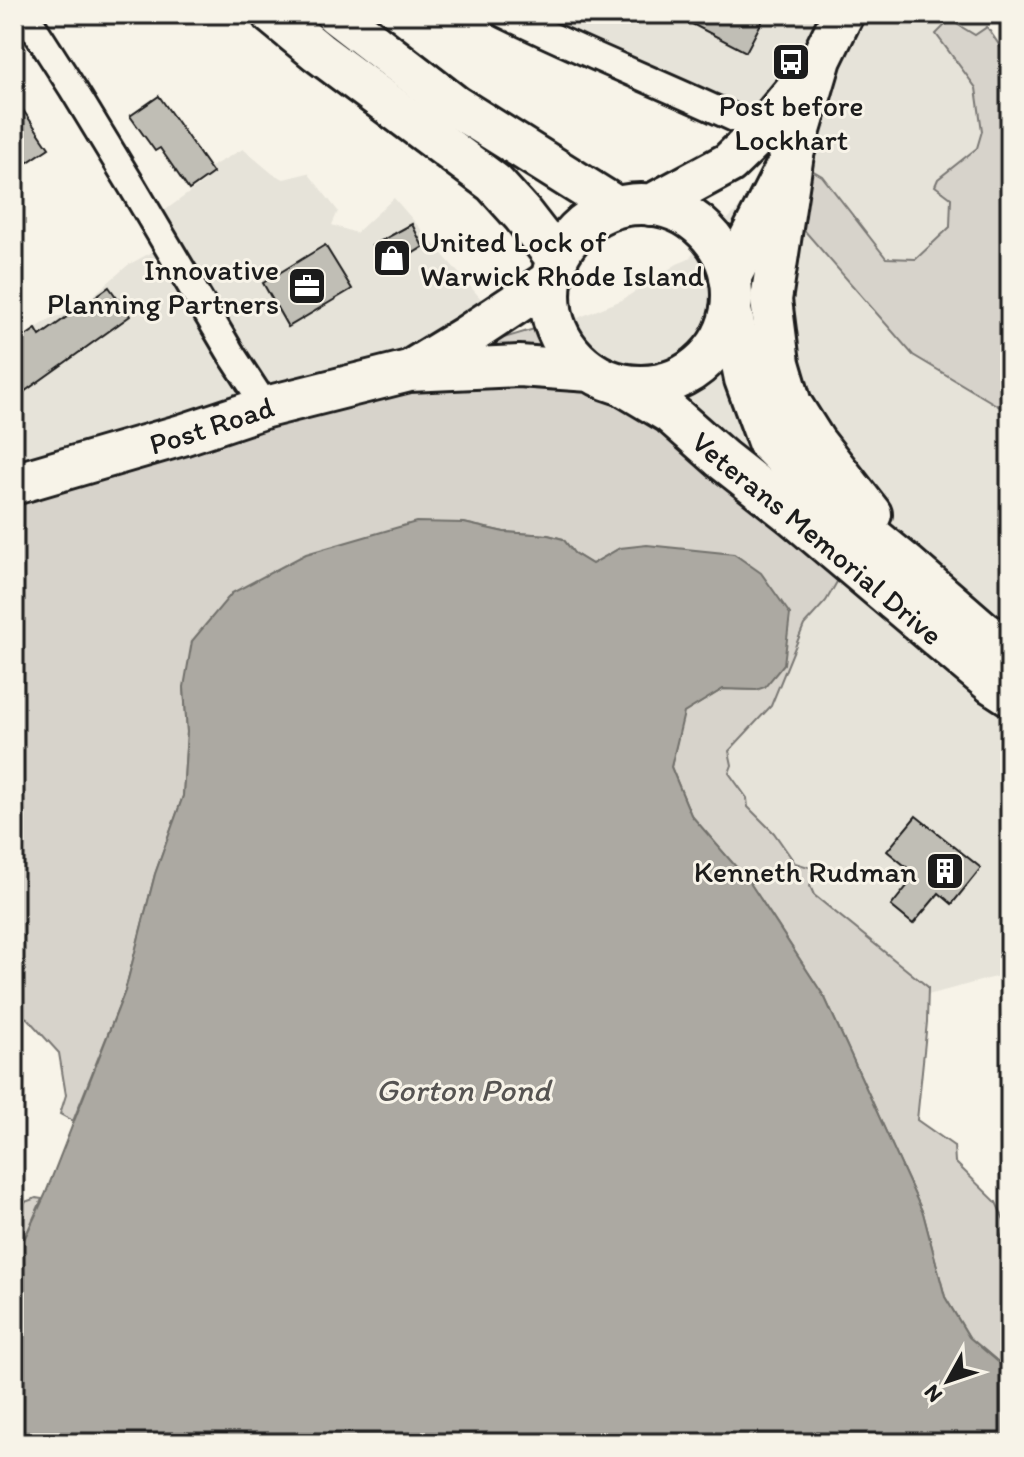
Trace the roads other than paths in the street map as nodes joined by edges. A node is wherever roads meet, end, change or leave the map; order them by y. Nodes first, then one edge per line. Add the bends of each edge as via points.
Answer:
1 (25, 14) edge
2 (272, 14) edge
3 (336, 14) edge
4 (504, 14) edge
5 (843, 14) edge
6 (777, 143) junction
7 (634, 206) junction
8 (554, 270) junction
9 (730, 294) junction
10 (409, 371) junction
11 (607, 378) junction
12 (266, 407) junction
13 (14, 484) edge
14 (908, 566) junction
15 (1010, 650) edge
16 (1010, 695) edge

1 - 12 street
2 - 8 main road via 494,183 522,214
3 - 7 main road via 455,106
4 - 6 street
5 - 6 main road
6 - 7 main road
6 - 9 main road
6 - 14 main road via 771,300 779,363 791,404
7 - 8 main road, Post Road via 591,218 571,236
7 - 9 main road via 679,213 703,229 720,252
8 - 10 main road, Post Road via 467,336
8 - 11 main road via 550,307 557,332 571,354
9 - 11 main road, Post Road via 722,338 704,361 680,378 652,386
9 - 14 main road, Veterans Memorial Drive via 745,379 768,442 827,500
10 - 11 main road, Post Road via 519,366
10 - 12 main road, Post Road
11 - 16 main road, Veterans Memorial Drive via 670,413
12 - 13 main road, Post Road
14 - 15 main road, Veterans Memorial Drive

